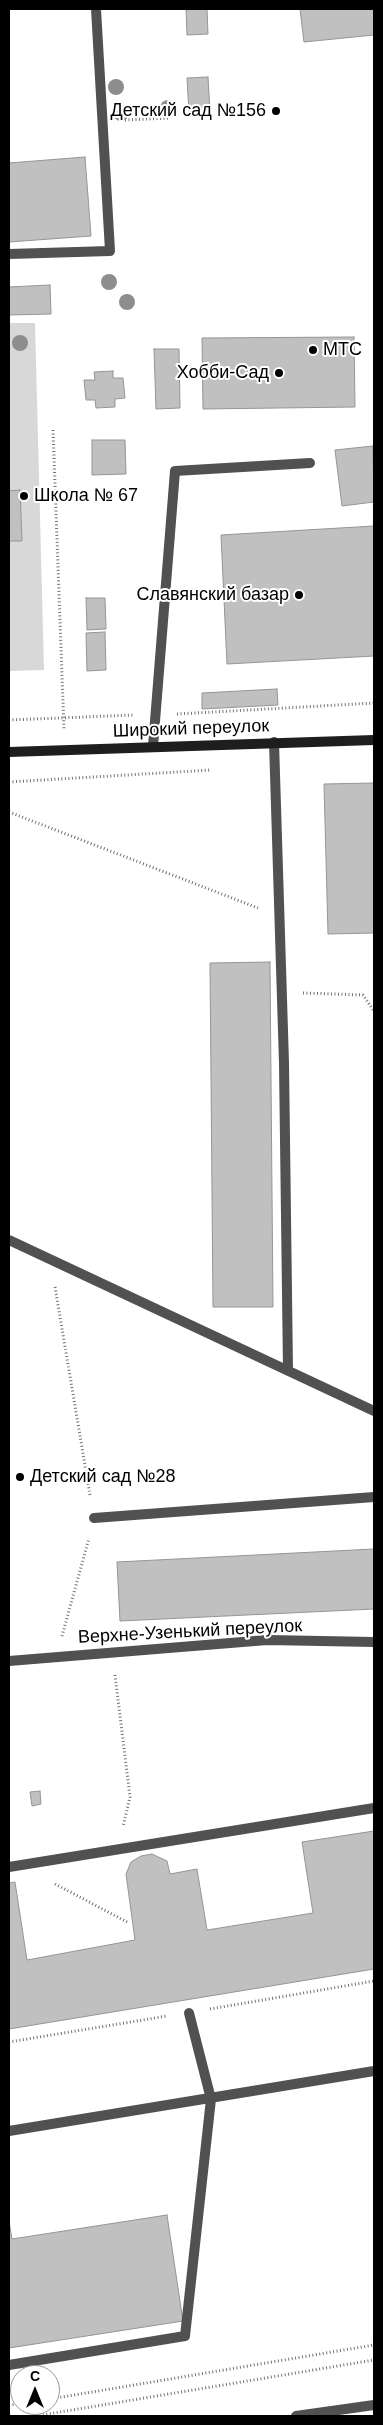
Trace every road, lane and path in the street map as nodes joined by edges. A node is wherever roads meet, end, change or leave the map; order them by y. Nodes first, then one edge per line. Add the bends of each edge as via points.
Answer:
1 (96, 9) edge
2 (170, 118) dead end
3 (104, 121) junction
4 (9, 254) edge
5 (53, 430) dead end
6 (310, 463) dead end
7 (374, 703) edge
8 (155, 715) junction
9 (64, 716) junction
10 (9, 720) edge
11 (374, 740) edge
12 (274, 742) junction
13 (153, 746) junction
14 (66, 749) junction
15 (9, 752) edge
16 (216, 770) dead end
17 (9, 782) edge
18 (9, 812) edge
19 (280, 916) junction
20 (282, 992) junction
21 (374, 1011) edge
22 (9, 1240) edge
23 (50, 1259) junction
24 (288, 1370) junction
25 (374, 1411) edge
26 (374, 1497) edge
27 (94, 1518) junction
28 (374, 1642) edge
29 (112, 1652) junction
30 (56, 1657) junction
31 (9, 1661) edge
32 (374, 1808) edge
33 (118, 1850) junction
34 (22, 1865) junction
35 (9, 1867) edge
36 (129, 1923) dead end
37 (189, 2013) dead end
38 (374, 2072) edge
39 (211, 2098) junction
40 (9, 2131) edge
41 (374, 2345) edge
42 (374, 2360) edge
43 (9, 2366) edge
44 (60, 2397) edge
45 (374, 2404) edge
46 (36, 2416) edge
47 (296, 2416) edge

1 - 3 street
2 - 3 path
3 - 4 street via 110,251
5 - 9 path
6 - 8 street via 175,471
7 - 8 path
8 - 9 path
8 - 13 street
9 - 10 path
9 - 14 path
11 - 12 street, Широкий переулок
12 - 13 street, Широкий переулок
12 - 19 street
13 - 14 street, Широкий переулок
14 - 15 street, Широкий переулок
16 - 17 path
18 - 19 path
19 - 20 street
20 - 21 path via 363,995
20 - 24 street
22 - 23 street
23 - 24 street
23 - 27 path
24 - 25 street
26 - 27 street
27 - 30 path
28 - 29 street, Верхне-Узенький переулок via 267,1640
29 - 30 street, Верхне-Узенький переулок
29 - 33 path via 130,1797
30 - 31 street, Верхне-Узенький переулок
32 - 33 street
33 - 34 street
34 - 35 street
34 - 36 path
37 - 39 street
38 - 39 street
39 - 40 street
39 - 43 street via 184,2336
41 - 44 path
42 - 46 path
45 - 47 street

